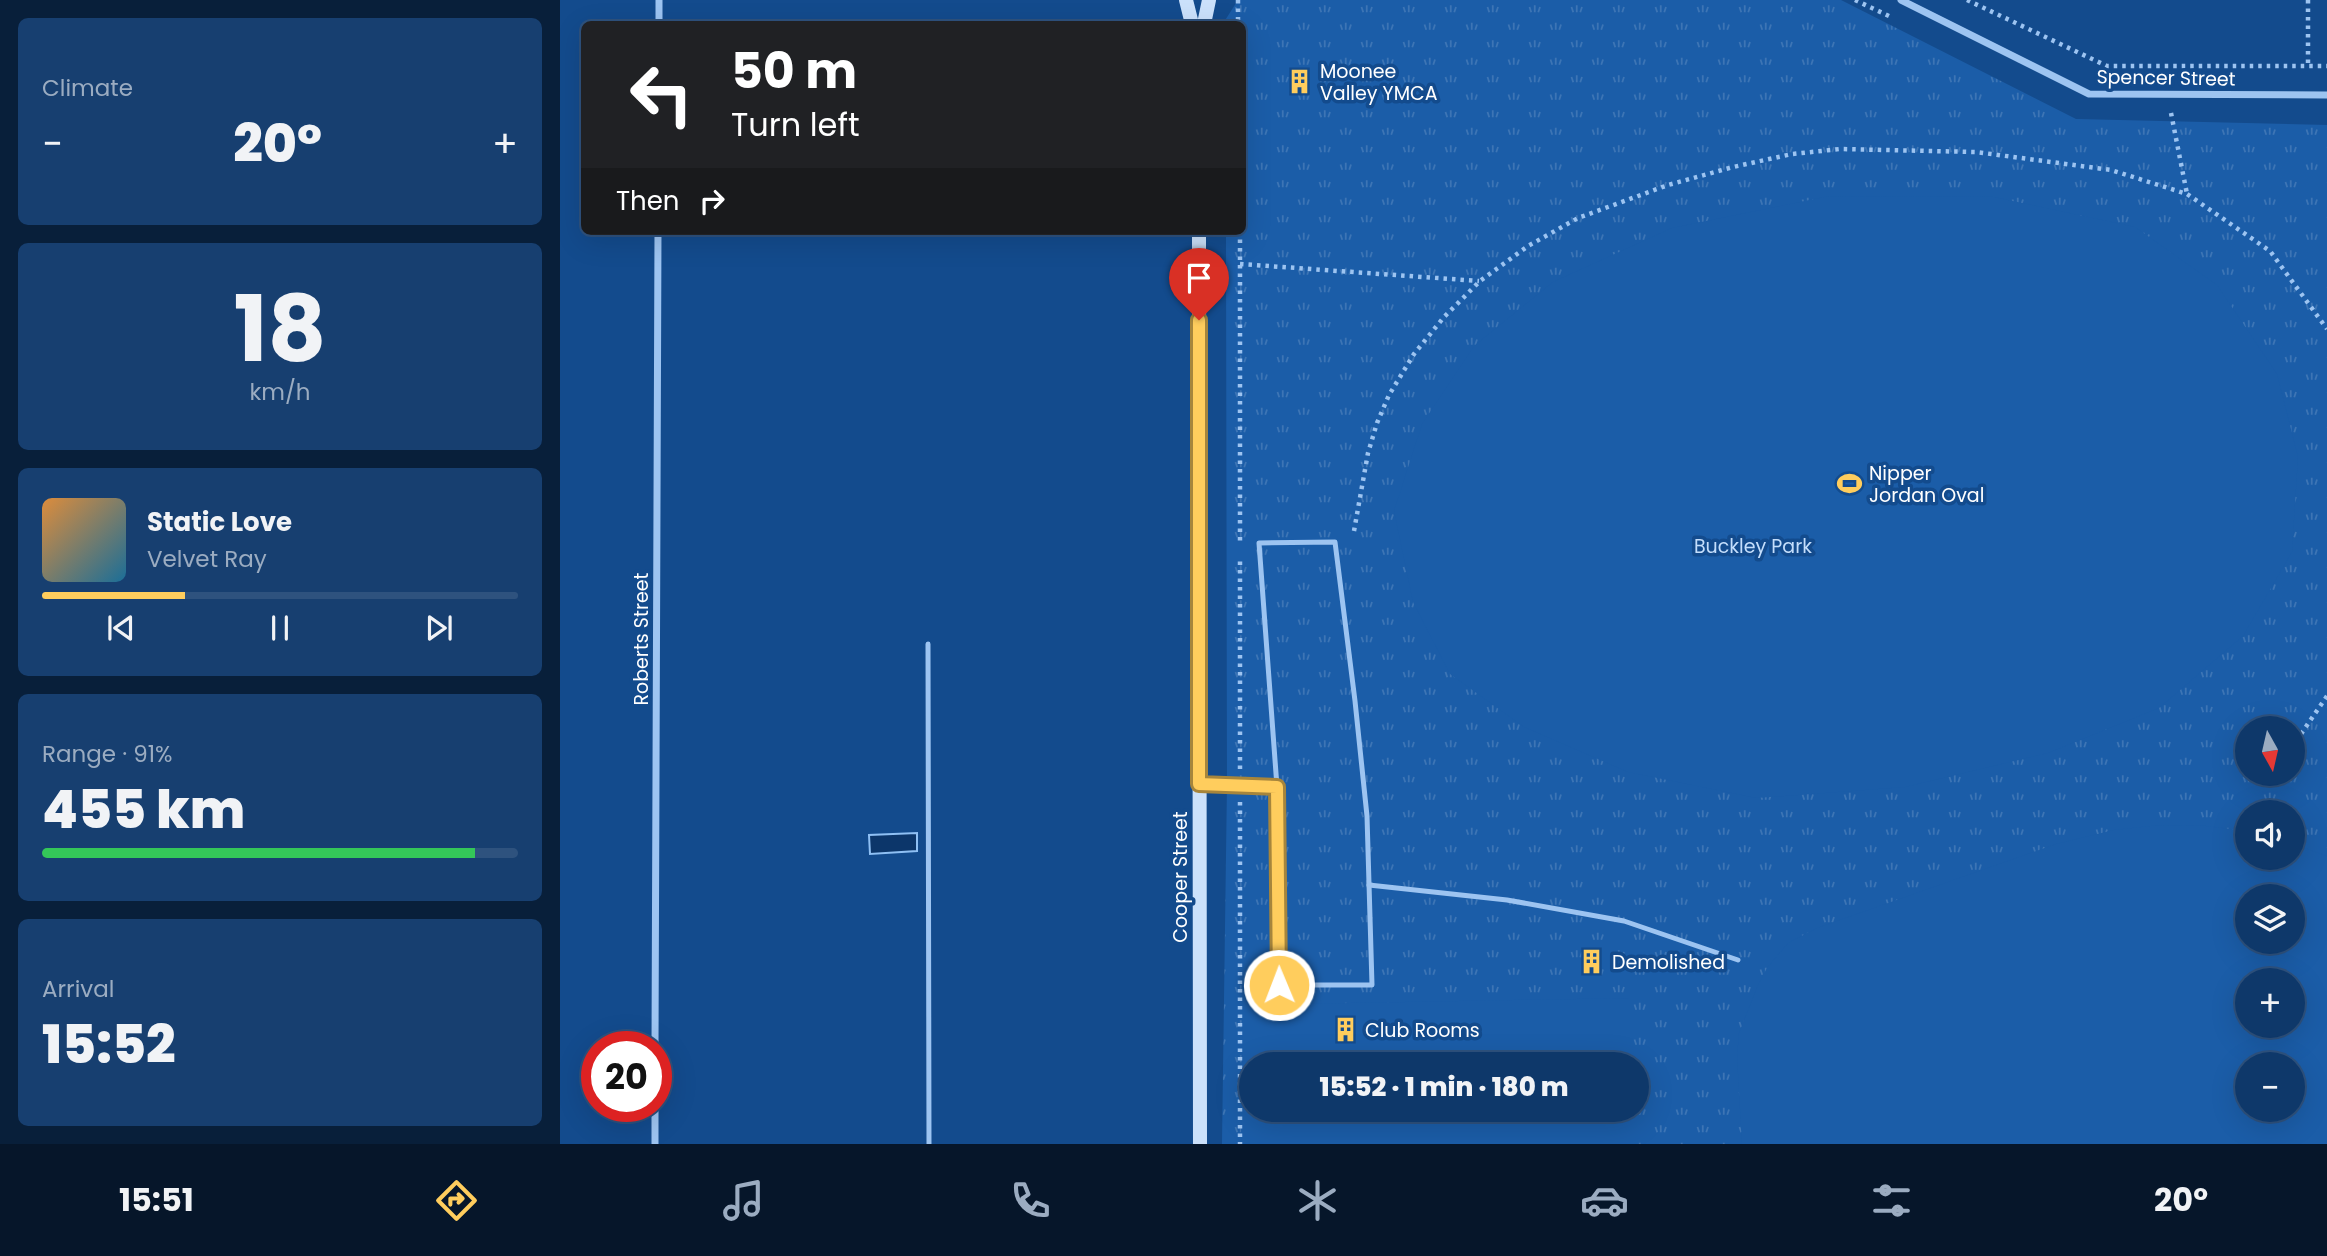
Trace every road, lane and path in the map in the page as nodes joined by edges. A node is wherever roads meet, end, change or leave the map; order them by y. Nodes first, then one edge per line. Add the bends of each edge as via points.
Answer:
1 (659, 0) edge
2 (1186, 0) edge
3 (1209, 0) edge
4 (1238, 0) edge
5 (1901, 0) edge
6 (1967, 0) edge
7 (2308, 0) edge
8 (659, 21) edge
9 (1191, 21) edge
10 (1205, 21) edge
11 (1238, 21) edge
12 (2308, 66) junction
13 (2327, 66) edge
14 (2327, 95) edge
15 (2171, 113) dead end
16 (2187, 194) junction
17 (658, 235) edge
18 (1199, 235) edge
19 (1240, 235) edge
20 (1240, 264) junction
21 (1480, 281) junction
22 (2327, 329) edge
23 (1354, 531) dead end
24 (928, 644) dead end
25 (2327, 696) edge
26 (2305, 728) edge
27 (1199, 784) junction
28 (1240, 785) junction
29 (1277, 787) junction
30 (1369, 885) junction
31 (1738, 960) dead end
32 (655, 1031) edge
33 (655, 1122) edge
34 (654, 1144) edge
35 (929, 1144) edge
36 (1200, 1144) edge
37 (1240, 1144) edge

1 - 8 street
2 - 9 street
3 - 10 street
4 - 11 path
5 - 14 street, Spencer Street via 2089,93
6 - 12 path via 2107,66
7 - 12 path
12 - 13 path
15 - 16 path
16 - 21 path via 2111,170 1976,152 1840,149 1804,153 1668,185 1578,218
16 - 22 path via 2270,251
17 - 32 street, Roberts Street
18 - 27 street, Cooper Street
19 - 20 path
20 - 21 path
20 - 28 path
21 - 23 path via 1421,345 1389,395 1368,453
24 - 35 lane
25 - 26 path
27 - 28 lane
27 - 36 street, Cooper Street
28 - 29 lane
28 - 37 path
29 - 30 lane via 1279,985 1371,985
29 - 30 lane via 1259,544 1335,542 1367,816
30 - 31 lane via 1495,899 1624,921
33 - 34 street

